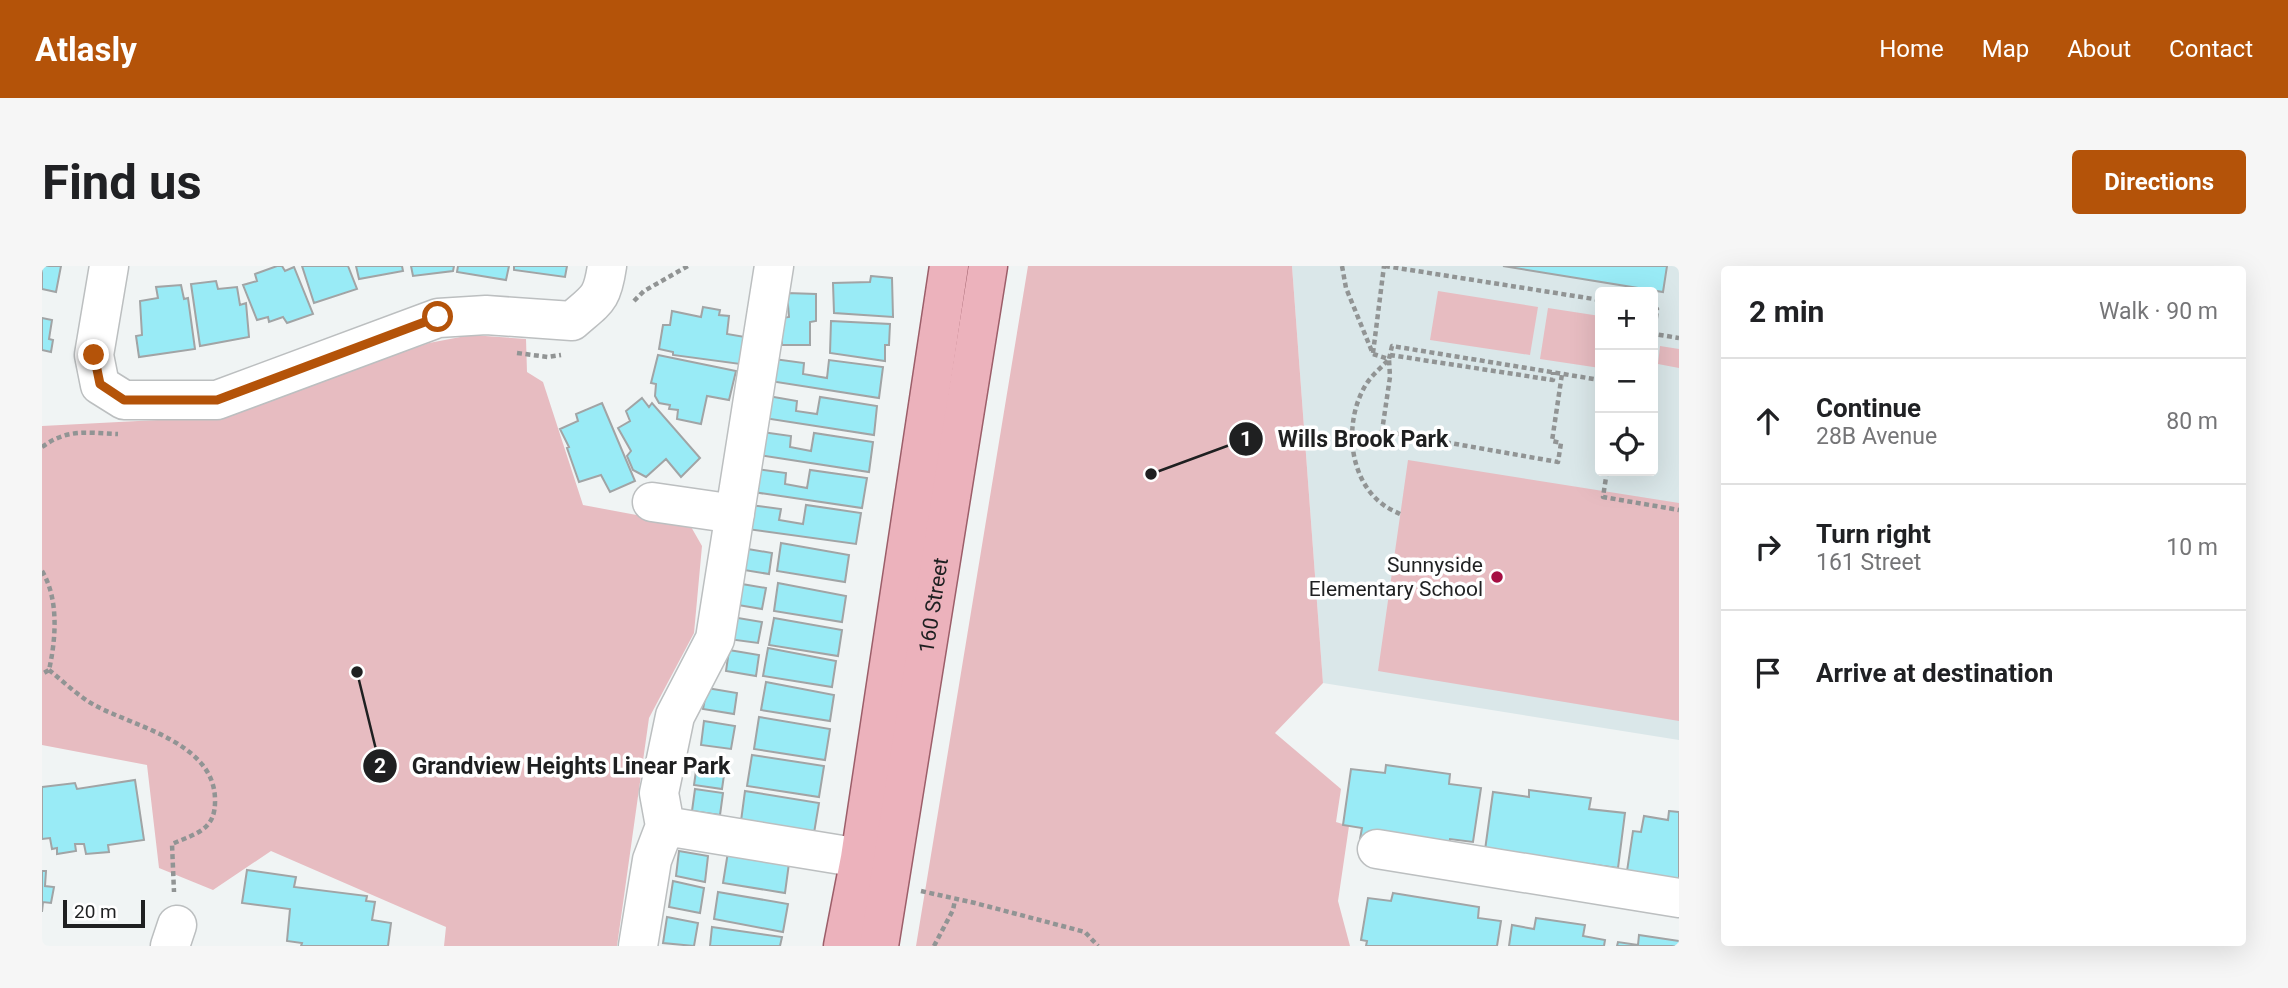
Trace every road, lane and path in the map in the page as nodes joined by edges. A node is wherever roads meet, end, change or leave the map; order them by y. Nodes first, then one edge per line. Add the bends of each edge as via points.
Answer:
1 (109, 266) edge
2 (607, 266) edge
3 (688, 266) edge
4 (774, 266) edge
5 (949, 266) edge
6 (988, 266) edge
7 (1342, 266) edge
8 (1385, 266) edge
9 (638, 295) dead end
10 (1595, 299) edge
11 (1658, 335) edge
12 (1679, 338) edge
13 (1373, 354) junction
14 (1389, 357) junction
15 (1553, 372) junction
16 (1562, 374) junction
17 (1595, 379) edge
18 (1606, 476) edge
19 (652, 502) dead end
20 (1679, 510) edge
21 (735, 514) junction
22 (1400, 514) dead end
23 (42, 571) edge
24 (49, 670) junction
25 (42, 674) edge
26 (665, 827) junction
27 (1377, 849) dead end
28 (860, 858) junction
29 (912, 889) dead end
30 (1679, 898) edge
31 (955, 900) junction
32 (174, 935) edge
33 (638, 946) edge
34 (844, 946) edge
35 (879, 946) edge
36 (934, 946) edge
37 (1098, 946) edge

1 - 2 street via 94,355 100,384 124,400 217,400 438,317 572,321 598,299
3 - 9 path
4 - 21 street
5 - 28 main road, 160 Street
6 - 35 main road, 160 Street
7 - 13 path via 1346,288
8 - 10 path
8 - 13 path
11 - 12 path
13 - 14 path
14 - 15 path via 1552,380
14 - 15 path via 1392,346
14 - 16 path via 1382,431 1558,462 1561,443 1552,441
14 - 22 path via 1366,384 1357,408 1353,454 1363,482 1380,503
15 - 16 path
16 - 17 path
18 - 20 path via 1603,497
19 - 21 street
21 - 26 street via 715,639 675,716 659,793
23 - 24 path via 50,585 55,642
24 - 25 path
24 - 32 path via 93,705 177,743 205,766 215,785 215,814 204,829 172,844
26 - 28 street
26 - 33 street via 652,860
27 - 30 street
28 - 34 main road, 160 Street
29 - 31 path
31 - 36 path
31 - 37 path via 1085,932

